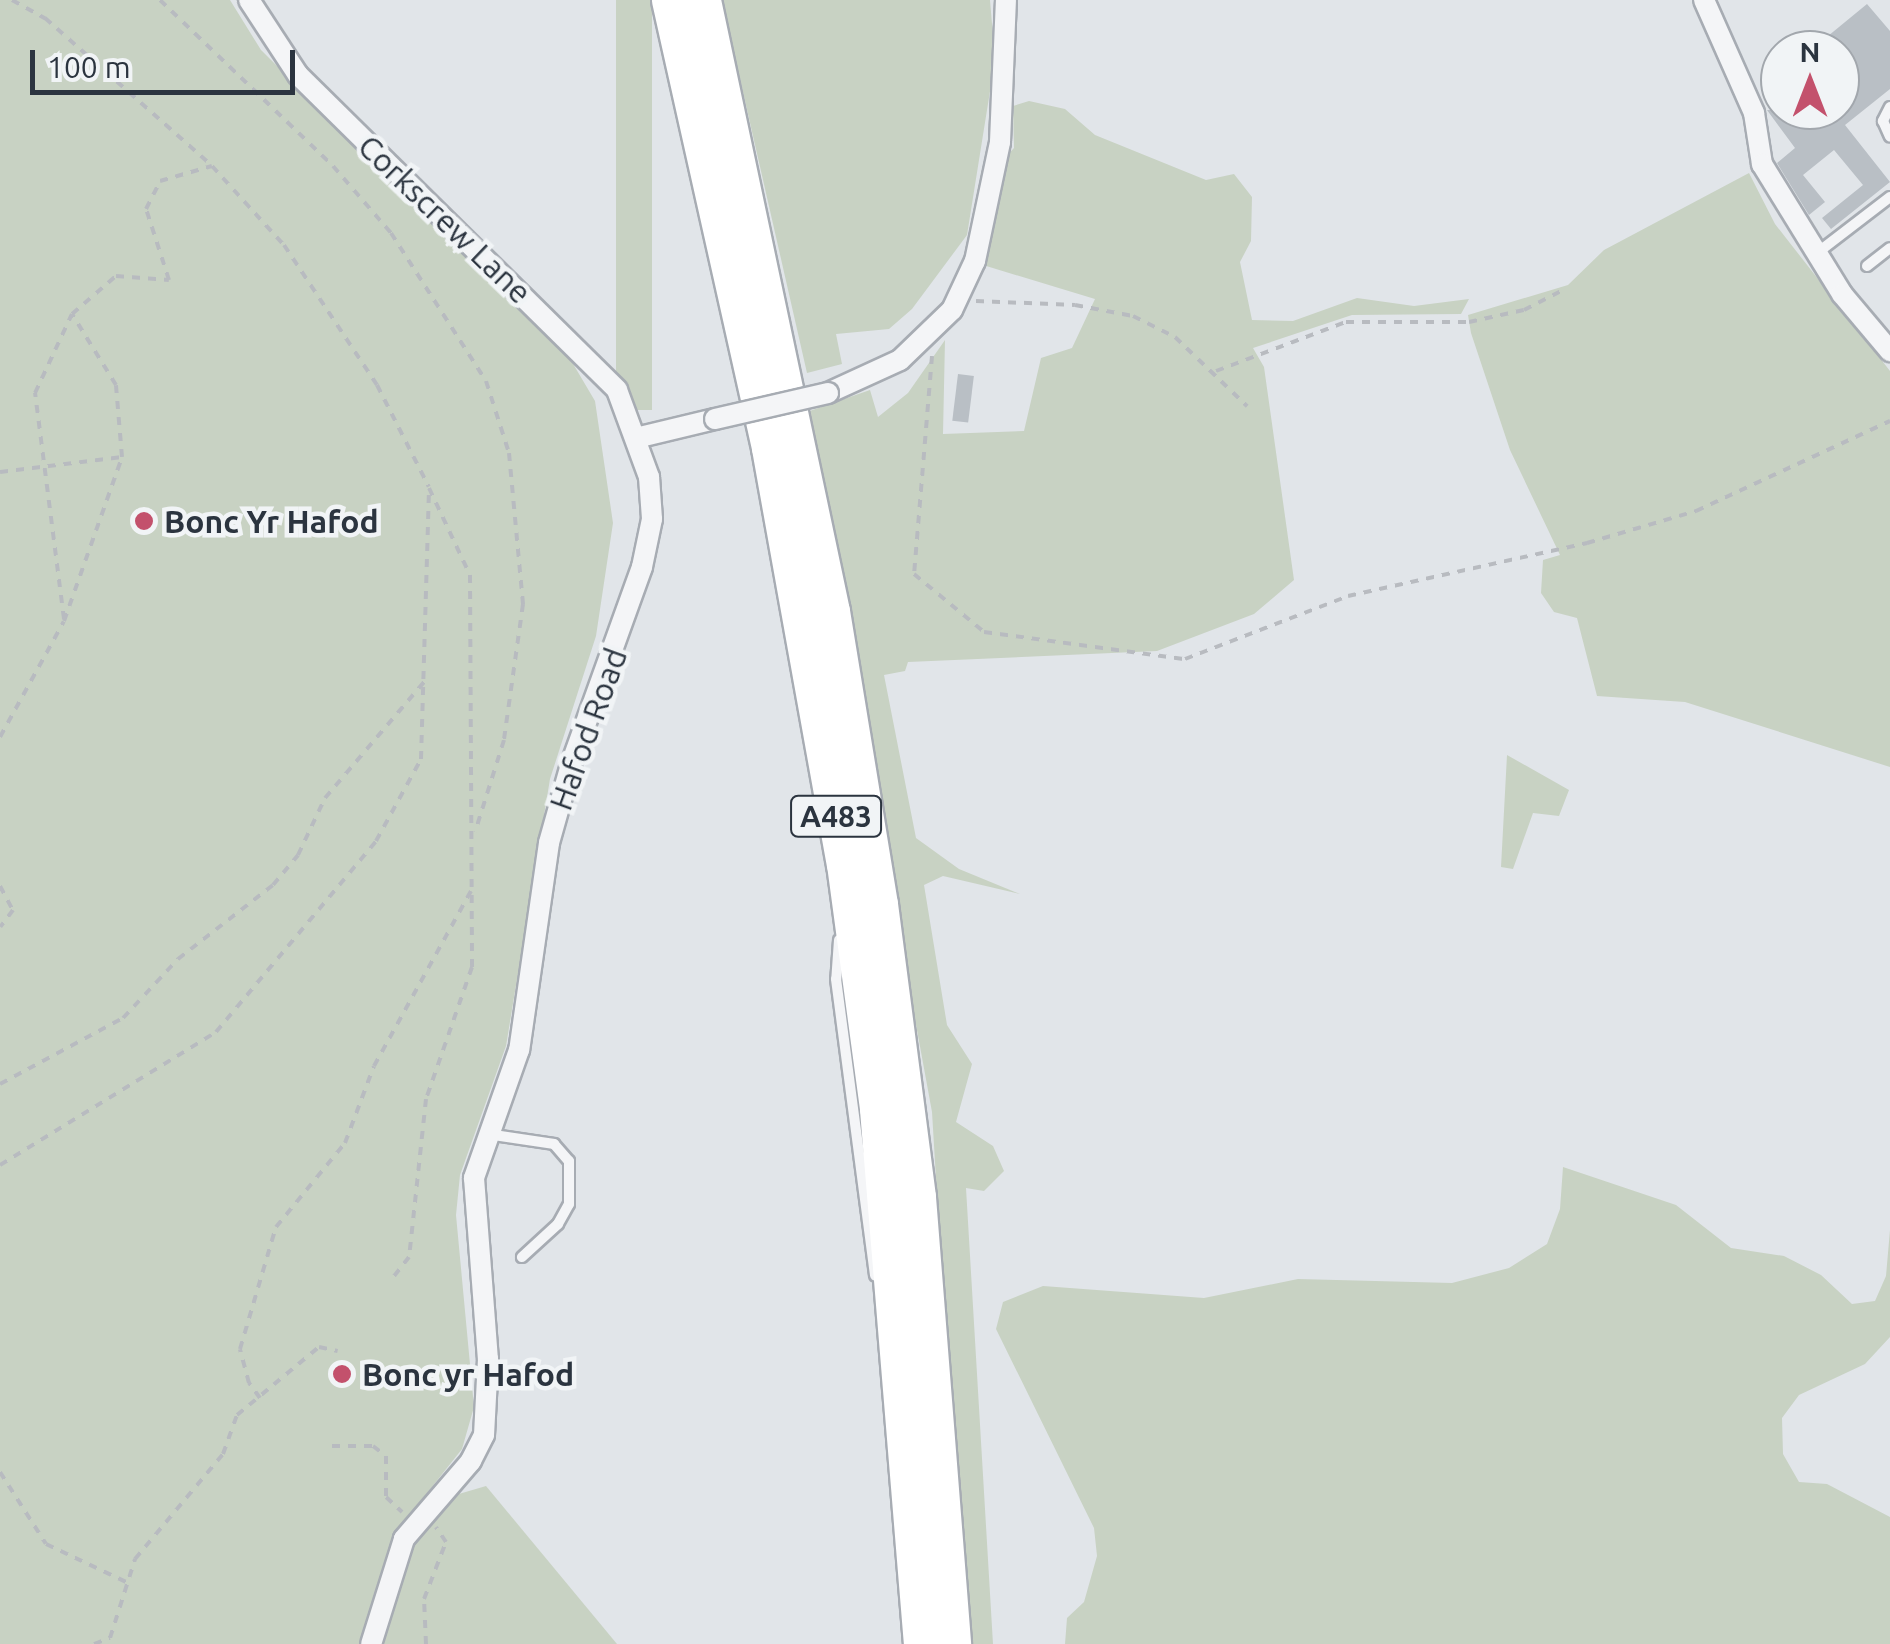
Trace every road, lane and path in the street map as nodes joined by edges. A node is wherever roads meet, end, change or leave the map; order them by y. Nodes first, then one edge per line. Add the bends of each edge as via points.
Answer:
1 (12, 0) edge
2 (160, 0) edge
3 (249, 0) edge
4 (669, 0) edge
5 (703, 0) edge
6 (1006, 0) edge
7 (1704, 0) edge
8 (1890, 107) edge
9 (1890, 137) edge
10 (212, 166) junction
11 (1890, 197) edge
12 (1890, 248) edge
13 (1817, 252) junction
14 (1867, 266) dead end
15 (1566, 289) dead end
16 (956, 301) junction
17 (72, 314) junction
18 (934, 326) junction
19 (1890, 350) edge
20 (1216, 372) junction
21 (1247, 406) dead end
22 (1890, 421) edge
23 (640, 437) junction
24 (122, 457) junction
25 (41, 463) junction
26 (0, 472) edge
27 (429, 488) junction
28 (64, 621) junction
29 (426, 680) junction
30 (0, 737) edge
31 (474, 835) junction
32 (0, 886) edge
33 (473, 886) junction
34 (0, 928) edge
35 (0, 1084) edge
36 (486, 1133) junction
37 (0, 1165) edge
38 (522, 1257) dead end
39 (392, 1279) dead end
40 (338, 1352) dead end
41 (260, 1398) junction
42 (332, 1446) dead end
43 (0, 1472) edge
44 (423, 1515) junction
45 (126, 1582) junction
46 (94, 1644) edge
47 (371, 1644) edge
48 (426, 1644) edge
49 (921, 1644) edge
50 (952, 1644) edge

1 - 10 path via 45,18
2 - 31 path via 368,206 486,381 508,453 523,604 504,740
3 - 23 street, Corkscrew Lane via 298,75 618,390
4 - 49 highway, A483 via 769,448 844,864 878,1110
5 - 50 highway, A483 via 832,611 880,904 918,1197
6 - 16 street via 1000,142 975,261
7 - 13 street via 1754,114 1762,164
8 - 9 lane via 1883,120
10 - 17 path via 160,182 146,209 169,280 116,276
10 - 27 path via 284,245 377,386
11 - 13 lane
12 - 14 lane
13 - 19 street
15 - 20 path via 1524,310 1469,322 1346,322
16 - 18 street
16 - 20 path via 1075,305 1133,316 1176,337
17 - 24 path via 116,384
17 - 25 path via 36,393
18 - 22 path via 914,574 984,632 1185,659 1348,596 1587,543 1696,511
18 - 23 street, bridge via 900,360 828,393
20 - 21 path
23 - 36 street, Hafod Road via 652,518 642,568 572,761 550,843 520,1050
24 - 25 path
24 - 28 path
25 - 26 path
25 - 28 path
27 - 29 path
27 - 31 path via 470,576
28 - 30 path
29 - 35 path via 326,798 298,855 272,885 178,959 123,1018
29 - 37 path via 420,759 376,841 216,1032
31 - 33 path
32 - 34 path via 13,910
33 - 39 path via 472,967 426,1099 409,1257
33 - 41 path via 374,1066 345,1143 276,1226 240,1348 248,1384
36 - 38 lane via 554,1144 570,1160 569,1204 558,1224
36 - 44 street, Hafod Road via 474,1178 488,1359 484,1435 471,1461
40 - 41 path via 319,1347
41 - 45 path via 237,1414 223,1454 135,1559
42 - 44 path via 374,1446 386,1456 386,1496 394,1511 414,1506
43 - 45 path via 46,1544
44 - 47 street, Hafod Road via 404,1538
44 - 48 path via 446,1542 424,1599
45 - 46 path via 110,1638

